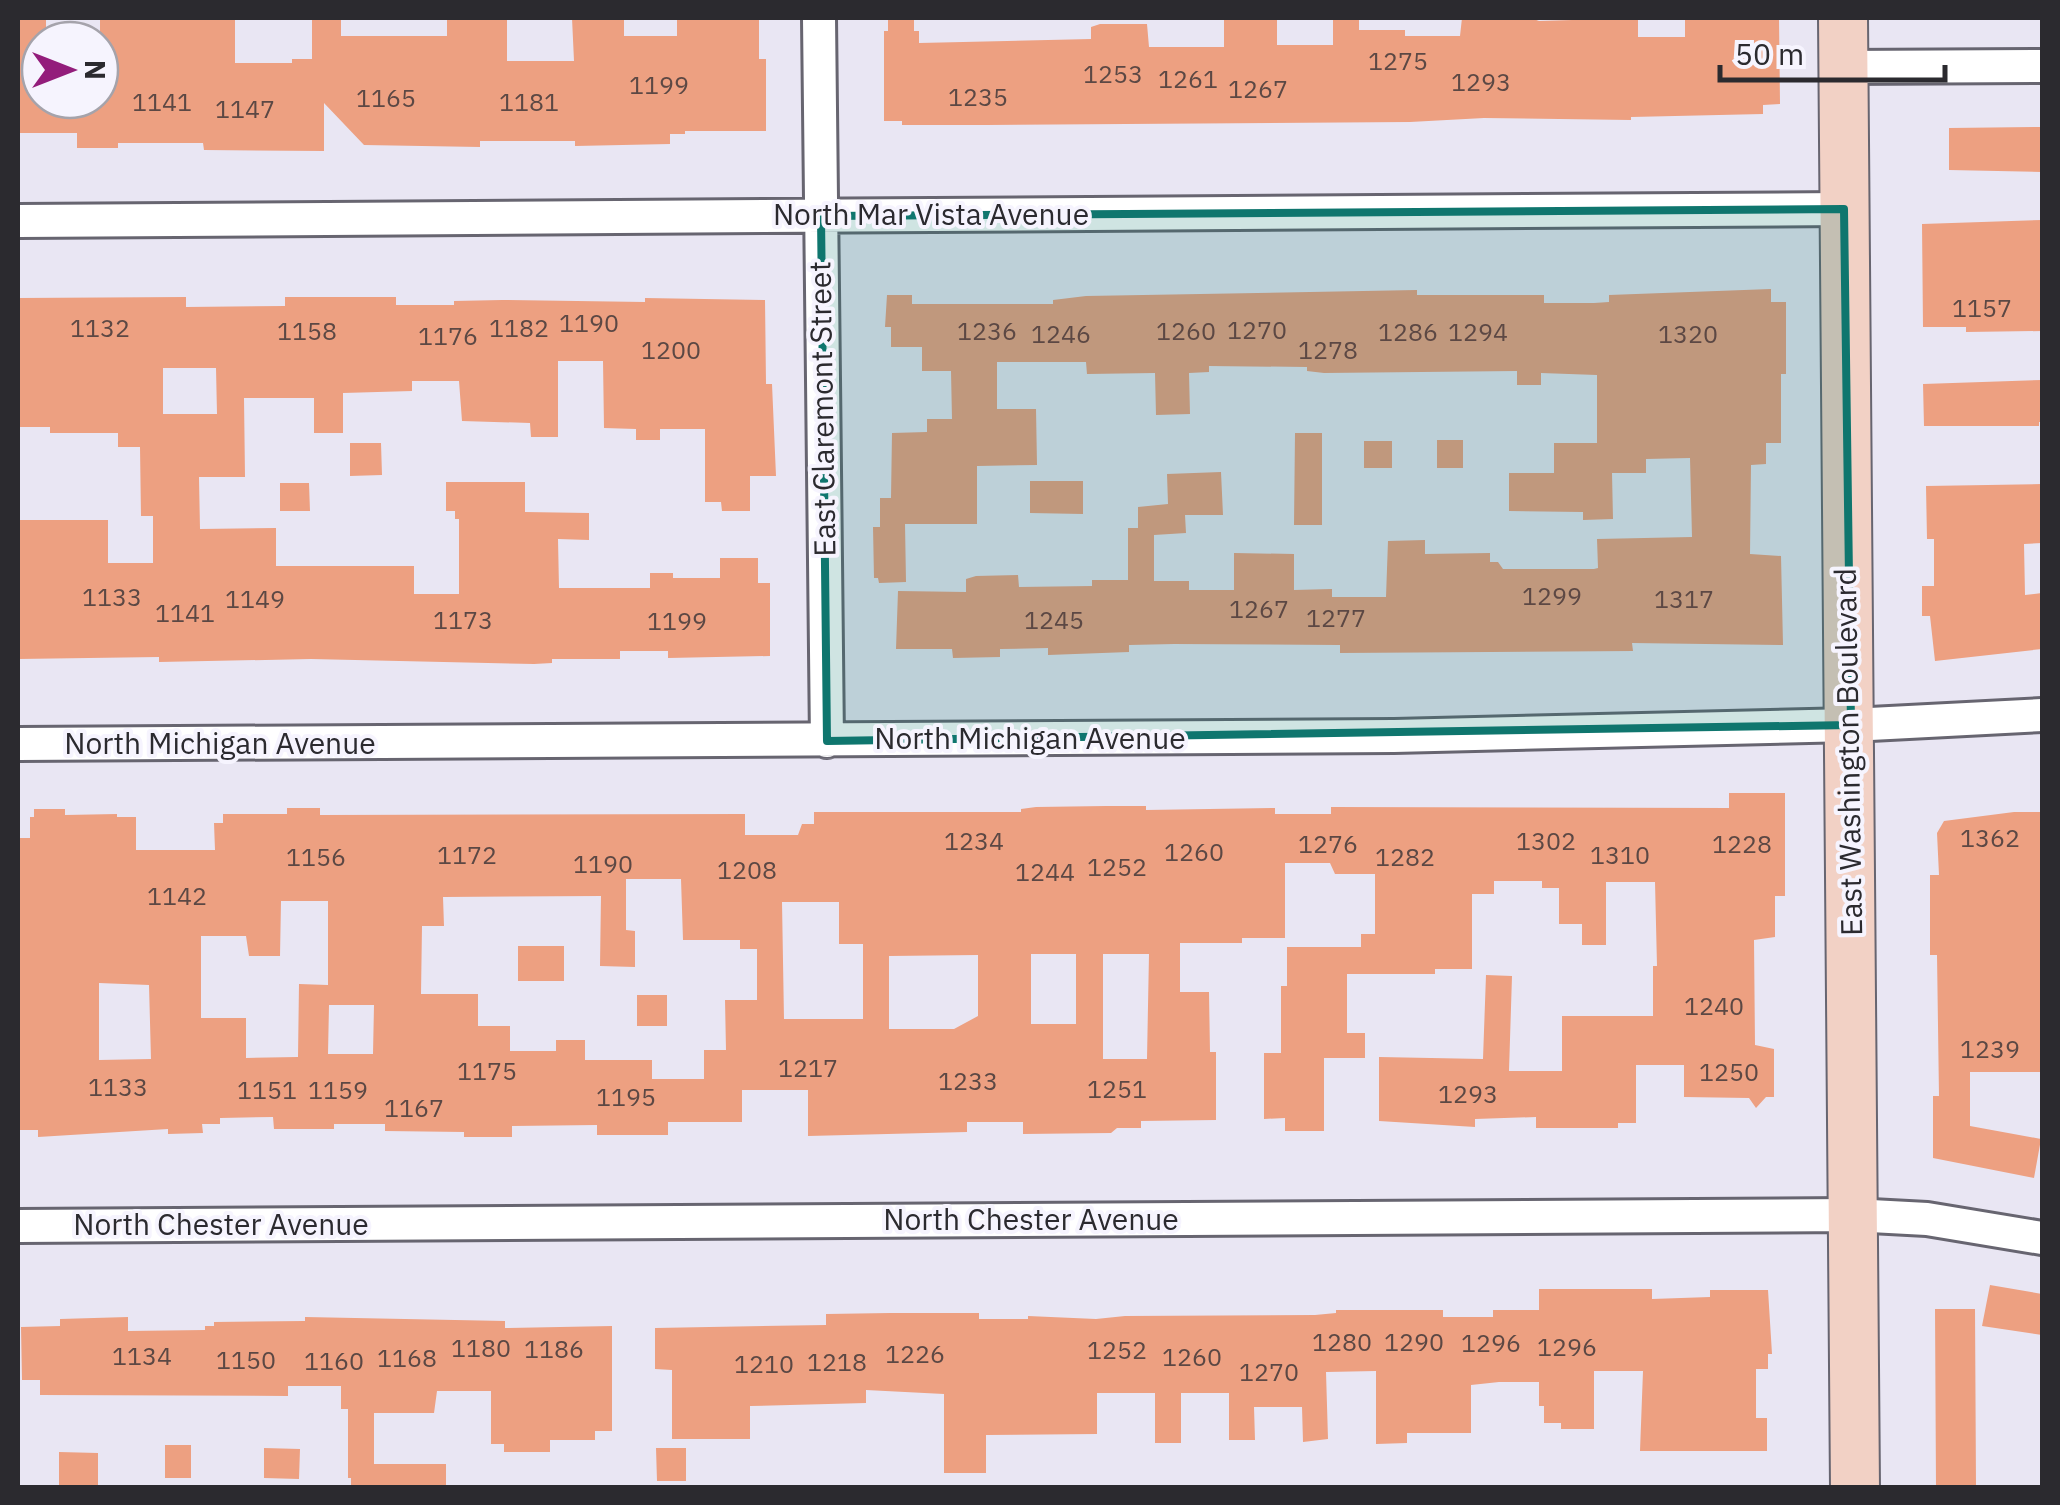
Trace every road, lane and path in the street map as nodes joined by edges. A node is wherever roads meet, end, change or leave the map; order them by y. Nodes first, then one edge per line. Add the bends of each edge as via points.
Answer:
1 (819, 18) edge
2 (1843, 18) edge
3 (2042, 66) edge
4 (1844, 67) junction
5 (1844, 209) junction
6 (821, 216) junction
7 (18, 222) edge
8 (2042, 715) edge
9 (1851, 725) junction
10 (827, 741) junction
11 (18, 744) edge
12 (1852, 1215) junction
13 (18, 1226) edge
14 (2042, 1238) edge
15 (1855, 1488) edge

1 - 6 street, East Claremont Street
2 - 4 main road, East Washington Boulevard
3 - 4 street
4 - 5 main road, East Washington Boulevard
5 - 6 street, North Mar Vista Avenue
5 - 9 main road, East Washington Boulevard
6 - 7 street, North Mar Vista Avenue
6 - 10 street, East Claremont Street
8 - 9 street, North Michigan Avenue
9 - 10 street, North Michigan Avenue
9 - 12 main road, East Washington Boulevard
10 - 11 street, North Michigan Avenue
12 - 13 street, North Chester Avenue
12 - 14 street, North Chester Avenue via 1926,1218
12 - 15 main road, East Washington Boulevard

